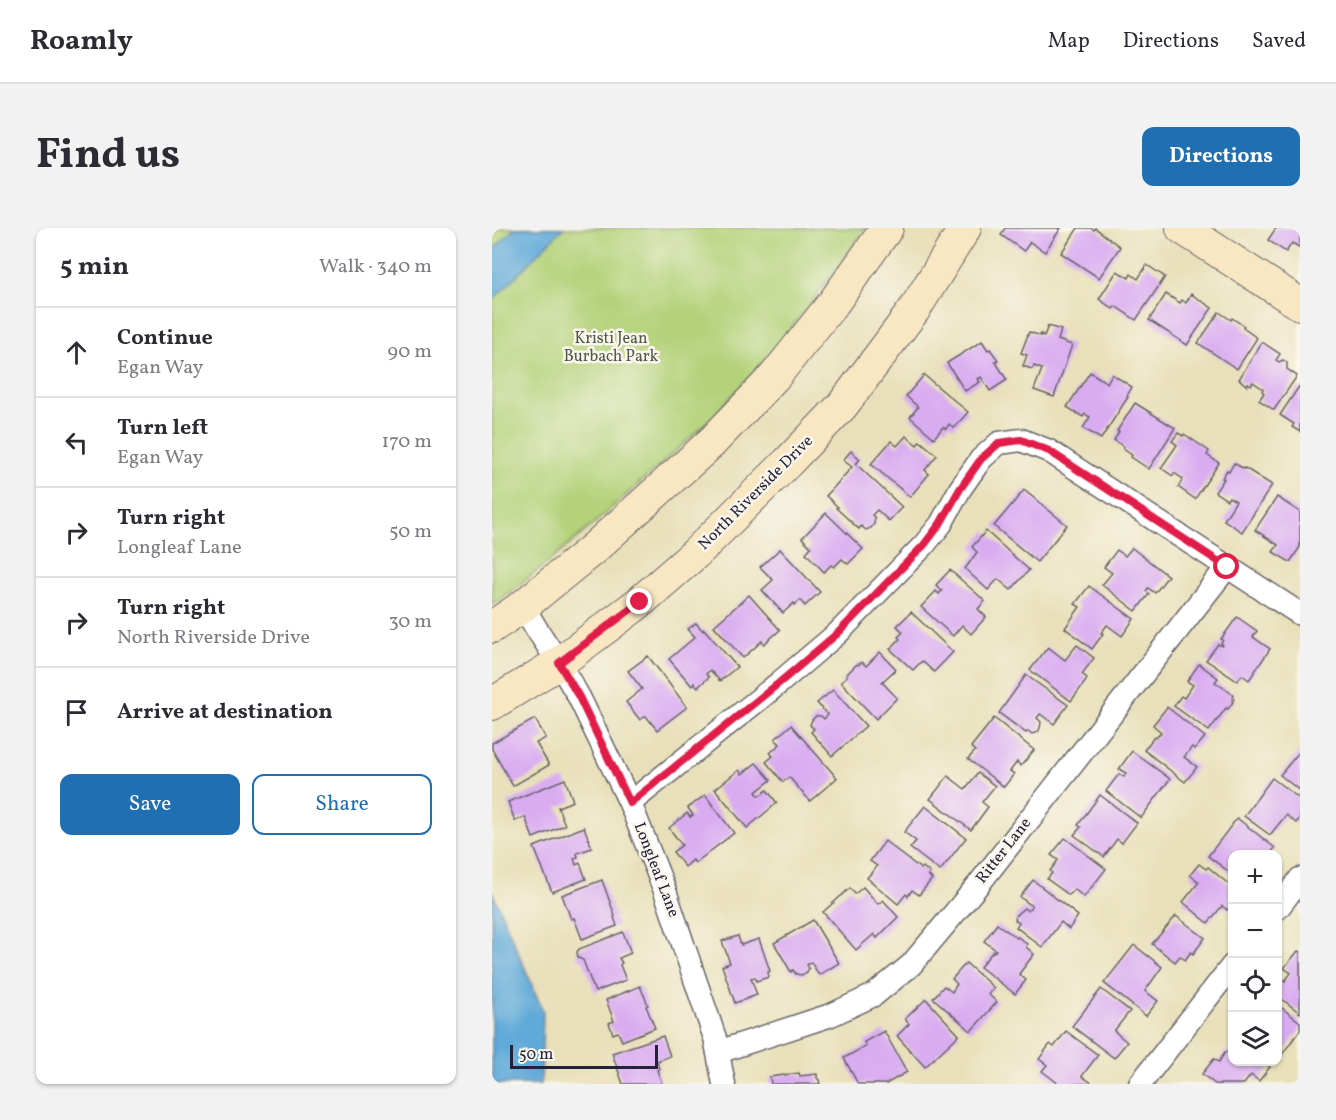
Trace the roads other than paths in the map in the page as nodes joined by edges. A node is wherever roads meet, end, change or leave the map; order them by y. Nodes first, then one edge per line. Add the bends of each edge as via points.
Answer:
1 (887, 228) edge
2 (965, 228) edge
3 (1182, 228) edge
4 (1300, 304) edge
5 (1227, 567) junction
6 (524, 606) junction
7 (1300, 614) edge
8 (492, 627) edge
9 (559, 663) junction
10 (492, 704) edge
11 (630, 803) junction
12 (1300, 879) edge
13 (1281, 904) edge
14 (1228, 972) edge
15 (717, 1052) junction
16 (724, 1084) edge
17 (1140, 1084) edge

1 - 6 main road via 774,376 712,442
2 - 9 main road, North Riverside Drive via 914,310 842,406 696,553 640,602
3 - 4 main road
5 - 7 street
5 - 11 street via 1049,451 1021,440 999,443 981,459 924,545 838,633
5 - 15 street, Ritter Lane via 978,885 911,964 874,994 831,1015
6 - 8 main road
6 - 9 street, Longleaf Lane
9 - 10 main road, North Riverside Drive
9 - 11 street, Longleaf Lane
11 - 15 street, Longleaf Lane via 665,891
12 - 13 street
14 - 17 street
15 - 16 street, Longleaf Lane

